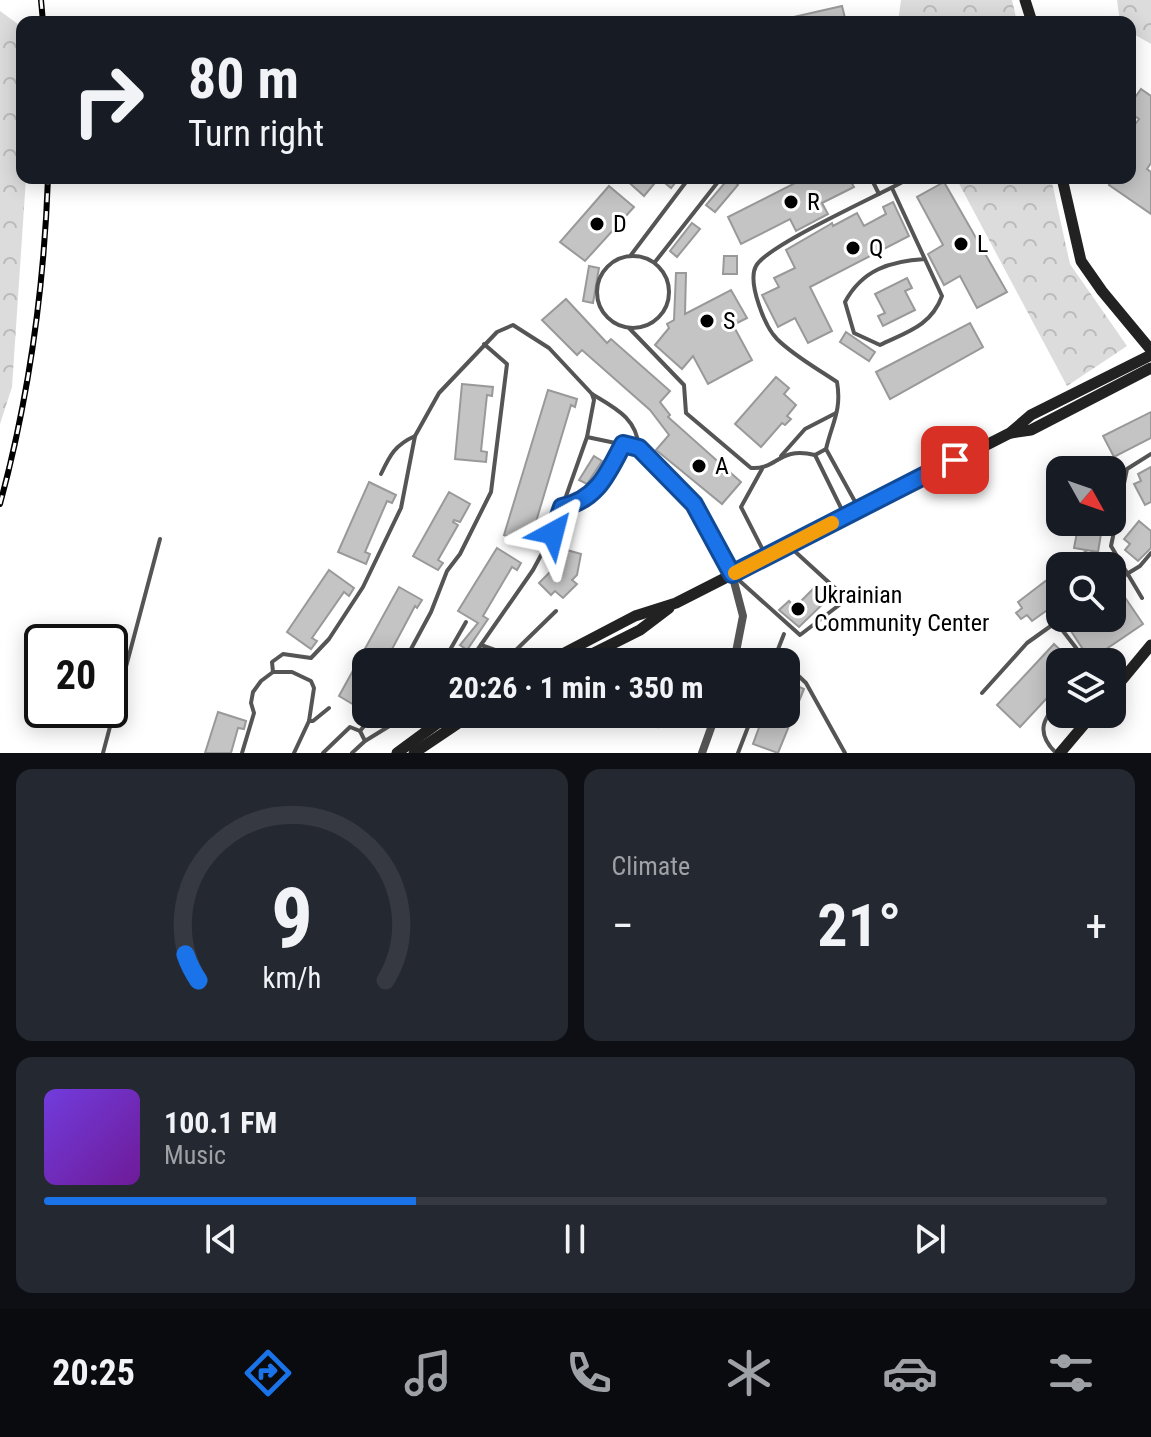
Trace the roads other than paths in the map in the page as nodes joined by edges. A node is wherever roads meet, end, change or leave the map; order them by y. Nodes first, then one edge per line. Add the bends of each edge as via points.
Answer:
1 (684, 184) edge
2 (716, 184) edge
3 (874, 184) edge
4 (899, 184) edge
5 (1063, 184) edge
6 (892, 188) junction
7 (879, 195) junction
8 (631, 255) junction
9 (925, 259) junction
10 (655, 262) junction
11 (629, 328) junction
12 (484, 344) junction
13 (1151, 352) edge
14 (1151, 368) edge
15 (592, 394) junction
16 (838, 412) junction
17 (1010, 433) junction
18 (415, 436) junction
19 (587, 437) junction
20 (623, 444) junction
21 (639, 448) junction
22 (826, 449) junction
23 (1151, 454) edge
24 (815, 455) junction
25 (780, 457) junction
26 (762, 469) junction
27 (381, 474) dead end
28 (562, 507) junction
29 (859, 509) junction
30 (844, 516) junction
31 (160, 539) dead end
32 (788, 545) junction
33 (1114, 552) edge
34 (1151, 553) edge
35 (766, 556) junction
36 (1126, 573) joint
37 (732, 574) junction
38 (1142, 598) dead end
39 (676, 603) junction
40 (556, 611) dead end
41 (466, 622) dead end
42 (1046, 629) edge
43 (1064, 632) edge
44 (784, 634) dead end
45 (481, 645) junction
46 (1151, 645) edge
47 (412, 648) edge
48 (451, 648) edge
49 (479, 648) edge
50 (574, 648) edge
51 (604, 648) edge
52 (737, 648) edge
53 (779, 648) edge
54 (1076, 648) edge
55 (1147, 656) edge
56 (273, 672) junction
57 (800, 678) edge
58 (1126, 678) edge
59 (982, 693) dead end
60 (329, 708) dead end
61 (1046, 717) edge
62 (309, 721) junction
63 (362, 728) edge
64 (386, 728) edge
65 (431, 728) edge
66 (448, 728) edge
67 (711, 728) edge
68 (748, 728) edge
69 (1080, 728) edge
70 (360, 731) junction
71 (365, 741) junction
72 (103, 753) edge
73 (242, 753) edge
74 (294, 753) edge
75 (323, 753) edge
76 (352, 753) edge
77 (397, 753) edge
78 (414, 753) edge
79 (702, 753) edge
80 (738, 753) edge
81 (845, 753) edge
82 (1058, 753) edge

1 - 8 lane
2 - 10 lane
3 - 7 lane
4 - 6 lane
5 - 13 main road via 1081,261
6 - 7 lane
6 - 9 lane
7 - 16 lane via 789,240 754,268 752,286 775,338 837,382
8 - 10 lane
8 - 11 lane via 602,272 596,294 605,315
9 - 9 lane via 942,296 936,312 880,345 854,333 845,302 853,287 898,261
10 - 11 lane via 668,282 667,305 652,323
11 - 26 lane via 684,385 686,413 751,468
12 - 15 lane via 513,325 549,348
12 - 18 lane via 443,386
12 - 47 lane via 507,364 494,480
13 - 17 main road via 1031,415
14 - 17 main road via 1031,430
15 - 19 lane
15 - 21 lane via 635,426
16 - 22 lane
16 - 25 lane via 805,429
17 - 29 main road
18 - 27 lane via 392,451
18 - 56 lane via 401,508 358,595 318,653 311,658 277,656
19 - 20 lane
19 - 28 lane
20 - 21 lane
20 - 28 lane via 595,491
21 - 37 lane via 694,504
22 - 24 lane
22 - 29 lane
23 - 33 lane via 1127,469 1111,546
24 - 25 lane via 797,451
24 - 30 lane
25 - 26 lane
26 - 35 lane via 741,507
28 - 45 lane via 533,570
29 - 30 main road
30 - 32 main road
31 - 72 lane
32 - 35 main road
32 - 37 lane via 847,599 800,635
34 - 36 lane
35 - 37 main road
36 - 38 lane
37 - 39 main road
37 - 52 street via 743,616
39 - 50 main road via 635,616
39 - 51 main road
40 - 45 lane via 515,651 506,654
41 - 48 lane
42 - 59 lane
43 - 54 lane
44 - 53 lane
45 - 49 lane
46 - 55 main road
55 - 58 main road
56 - 62 lane via 292,672 311,681
56 - 73 lane via 253,692 254,713
57 - 81 lane
60 - 62 lane
61 - 82 lane via 1045,743
62 - 74 lane
63 - 70 lane
64 - 71 lane
65 - 77 main road
66 - 78 main road
67 - 79 street
68 - 80 lane
69 - 82 main road
70 - 71 lane
70 - 75 lane via 350,727
71 - 76 lane

